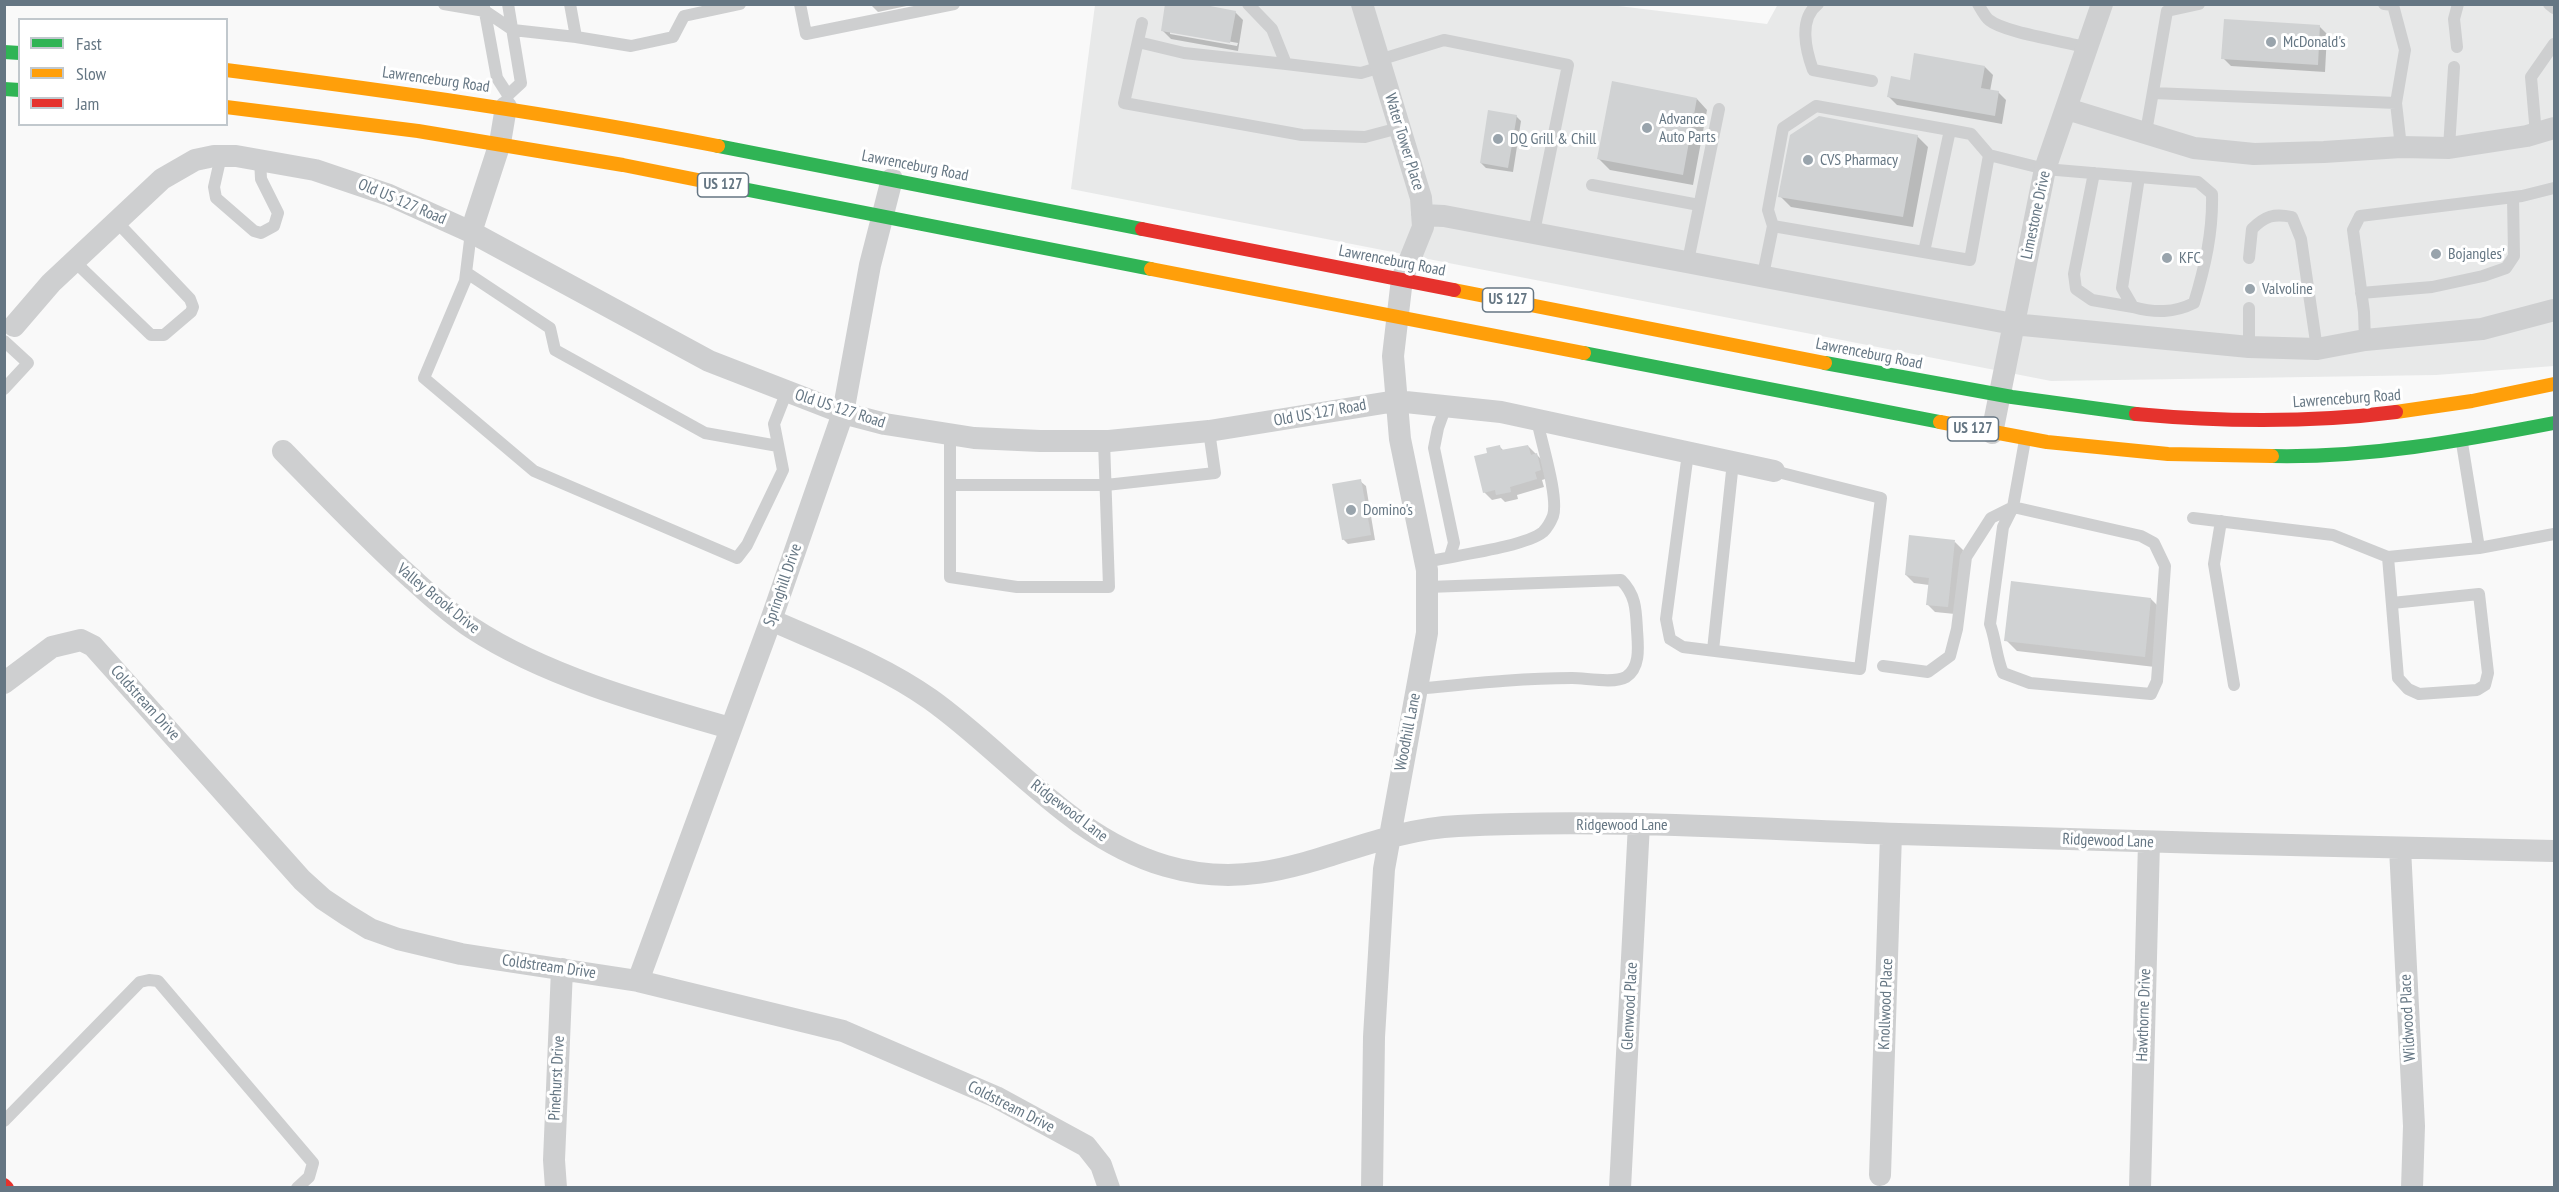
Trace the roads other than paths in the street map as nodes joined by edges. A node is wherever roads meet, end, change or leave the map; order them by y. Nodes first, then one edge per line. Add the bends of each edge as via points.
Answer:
1 (444, 4) edge
2 (508, 4) edge
3 (570, 4) edge
4 (740, 4) edge
5 (800, 4) edge
6 (954, 4) edge
7 (1248, 4) edge
8 (1362, 4) edge
9 (1818, 4) edge
10 (1978, 4) edge
11 (2102, 4) edge
12 (2199, 4) edge
13 (2384, 4) edge
14 (2458, 4) edge
15 (2550, 4) edge
16 (484, 8) edge
17 (2554, 8) edge
18 (682, 10) edge
19 (1142, 23) dead end
20 (513, 30) junction
21 (576, 37) junction
22 (1138, 42) junction
23 (2554, 44) edge
24 (2457, 47) dead end
25 (2088, 48) junction
26 (1380, 63) junction
27 (1286, 64) junction
28 (2454, 67) dead end
29 (228, 70) edge
30 (1872, 81) dead end
31 (2153, 93) junction
32 (507, 101) junction
33 (2396, 103) junction
34 (228, 107) edge
35 (1719, 109) dead end
36 (2067, 109) junction
37 (1399, 128) junction
38 (1950, 130) junction
39 (2545, 131) edge
40 (2146, 132) junction
41 (500, 143) junction
42 (2401, 147) junction
43 (2449, 148) junction
44 (1989, 155) junction
45 (221, 156) junction
46 (260, 158) junction
47 (2045, 169) junction
48 (2094, 173) junction
49 (2139, 177) junction
50 (892, 178) junction
51 (1593, 186) dead end
52 (2554, 188) edge
53 (2513, 197) junction
54 (1699, 205) junction
55 (1422, 215) junction
56 (882, 216) junction
57 (116, 221) junction
58 (1773, 226) junction
59 (471, 232) junction
60 (1534, 232) junction
61 (1924, 252) junction
62 (2249, 258) dead end
63 (74, 261) junction
64 (1688, 261) junction
65 (467, 273) junction
66 (1763, 275) junction
67 (1402, 279) junction
68 (2361, 293) junction
69 (2133, 307) junction
70 (2249, 308) dead end
71 (2554, 310) edge
72 (1397, 318) junction
73 (2013, 324) junction
74 (2147, 324) junction
75 (8, 334) edge
76 (2365, 340) junction
77 (2249, 347) junction
78 (2318, 350) junction
79 (2554, 384) edge
80 (4, 389) edge
81 (787, 391) junction
82 (1998, 395) junction
83 (1396, 401) junction
84 (1446, 406) junction
85 (843, 413) junction
86 (1537, 420) junction
87 (2554, 423) edge
88 (1209, 431) junction
89 (1992, 433) junction
90 (950, 435) junction
91 (2026, 438) junction
92 (1104, 441) junction
93 (2462, 441) junction
94 (778, 446) junction
95 (283, 451) dead end
96 (1688, 453) junction
97 (1733, 462) junction
98 (1774, 471) joint
99 (950, 485) junction
100 (1106, 485) junction
101 (2013, 507) junction
102 (2193, 518) dead end
103 (2221, 521) junction
104 (2553, 539) edge
105 (2479, 548) junction
106 (1450, 556) junction
107 (2388, 557) junction
108 (1426, 562) junction
109 (1428, 587) junction
110 (2392, 603) junction
111 (771, 620) junction
112 (1713, 650) junction
113 (1883, 666) dead end
114 (4, 683) edge
115 (2234, 685) dead end
116 (1416, 689) junction
117 (730, 728) junction
118 (1639, 824) junction
119 (1891, 834) junction
120 (1388, 837) junction
121 (2149, 842) junction
122 (2400, 848) junction
123 (2554, 851) edge
124 (562, 969) junction
125 (638, 981) junction
126 (4, 1121) edge
127 (1880, 1174) dead end
128 (297, 1188) edge
129 (556, 1188) edge
130 (1109, 1188) edge
131 (1372, 1188) edge
132 (1620, 1188) edge
133 (2140, 1188) edge
134 (2412, 1188) edge

1 - 16 lane
2 - 20 lane
3 - 21 lane
4 - 18 lane
5 - 6 lane via 806,34
7 - 27 lane via 1272,29
8 - 26 street, Water Tower Place
9 - 30 lane via 1807,25 1805,48 1813,70
10 - 25 lane via 1989,20 2025,34
11 - 25 street, Limestone Drive
12 - 31 lane via 2168,11
13 - 33 lane via 2393,5 2405,50
14 - 24 lane via 2454,18
15 - 17 lane
16 - 20 lane
16 - 32 lane via 497,78
18 - 21 lane via 674,37 631,46
19 - 22 lane
20 - 21 lane
20 - 32 lane via 521,83
22 - 27 lane via 1184,53
22 - 37 lane via 1124,103 1302,135 1365,137
23 - 39 lane via 2531,77
25 - 36 street, Limestone Drive
26 - 27 lane via 1361,73
26 - 37 street, Water Tower Place
26 - 60 lane via 1444,40 1568,65
28 - 43 lane
29 - 32 highway, Lawrenceburg Road / US 127
31 - 33 lane
31 - 40 lane
32 - 41 street
32 - 50 highway, Lawrenceburg Road / US 127
33 - 42 lane
34 - 41 highway, US 127
35 - 54 lane
36 - 40 street
36 - 47 street, Limestone Drive
37 - 55 street, Water Tower Place via 1421,198
38 - 44 lane via 1971,135
38 - 58 lane via 1816,106 1783,128 1768,210
38 - 61 lane
39 - 43 street
40 - 42 street via 2194,148 2254,154
41 - 56 highway, US 127
41 - 59 street
42 - 43 street
44 - 47 lane
44 - 61 lane via 1970,260
45 - 46 street, Old US 127 Road
45 - 46 lane via 214,187 216,198 261,233 273,226 278,213 261,179
45 - 57 street, Old US 127 Road via 195,160 178,168
46 - 59 street, Old US 127 Road via 351,181
47 - 48 lane
47 - 73 street, Limestone Drive
48 - 49 lane
48 - 69 lane via 2074,274 2076,289 2092,300
49 - 69 lane via 2122,288
49 - 74 lane via 2198,182 2212,194 2212,222 2194,303
50 - 56 street, Springhill Drive
50 - 67 highway, Lawrenceburg Road / US 127
51 - 54 lane
52 - 53 lane
53 - 68 lane via 2514,255 2506,268 2432,286
53 - 68 lane via 2360,216 2353,230
54 - 64 lane
55 - 60 street
55 - 67 street, Water Tower Place via 1423,227
56 - 72 highway, US 127
56 - 85 street, Springhill Drive
57 - 63 street, Old US 127 Road
57 - 63 lane via 190,299 191,312 164,335 151,335
58 - 61 lane
58 - 66 lane
59 - 65 lane
59 - 81 street, Old US 127 Road via 708,361
60 - 64 street
62 - 78 lane via 2252,229 2263,218 2278,214 2292,217 2301,239
63 - 75 street, Old US 127 Road
64 - 66 street
65 - 94 lane via 550,328 555,350 705,433
65 - 94 lane via 424,378 534,471 736,558 747,545 783,470
66 - 73 street
67 - 72 street, Woodhill Lane
67 - 82 highway, Lawrenceburg Road / US 127
68 - 76 lane
69 - 74 lane
70 - 77 lane
71 - 76 street via 2482,329
72 - 83 street, Woodhill Lane via 1393,356
72 - 89 highway, US 127
73 - 74 street via 2047,329
73 - 82 street, Limestone Drive
74 - 77 street
75 - 80 lane via 28,363
76 - 78 street
77 - 78 street
79 - 82 highway, Lawrenceburg Road / US 127 via 2423,409 2303,420 2170,416
81 - 85 street, Old US 127 Road
81 - 94 lane via 774,424
82 - 89 street, Limestone Drive
83 - 84 street, Old US 127 Road
83 - 88 street, Old US 127 Road
83 - 108 street, Woodhill Lane via 1400,440
84 - 86 street, Old US 127 Road
84 - 106 lane via 1434,448 1454,543
85 - 90 street, Old US 127 Road
85 - 111 street, Springhill Drive
86 - 96 street, Old US 127 Road
86 - 106 lane via 1554,498 1548,526 1533,537
87 - 93 highway, US 127
88 - 92 street, Old US 127 Road
88 - 100 lane via 1215,473
89 - 91 highway, US 127
90 - 92 street, Old US 127 Road
90 - 99 lane
91 - 93 highway, US 127 via 2147,453 2256,458 2358,454
91 - 101 lane
92 - 100 lane
93 - 105 lane
95 - 117 street, Valley Brook Drive via 397,566 446,609 494,642 597,686
96 - 97 street, Old US 127 Road
96 - 112 lane via 1666,619 1670,639 1683,647
97 - 98 street, Old US 127 Road
97 - 112 lane
98 - 112 lane via 1881,498 1860,669
99 - 100 lane
99 - 100 lane via 950,577 1017,587 1109,587
101 - 101 lane via 2003,527 1990,624 2003,673 2030,683 2151,694 2157,681 2165,566 2154,543 2141,536
101 - 113 lane via 1991,518 1966,557 1950,656 1928,672
102 - 103 lane
103 - 107 lane via 2333,535
103 - 115 lane via 2214,564
104 - 105 lane
105 - 107 lane
106 - 108 lane
107 - 110 lane
108 - 109 street, Woodhill Lane
109 - 116 street, Woodhill Lane via 1427,633
109 - 116 lane via 1621,580 1636,605 1637,662 1632,671 1615,681 1527,678
110 - 110 lane via 2398,678 2408,689 2419,694 2478,690 2486,685 2479,594
111 - 117 street, Springhill Drive
111 - 120 street, Ridgewood Lane via 855,657 930,699 1076,821 1143,858 1186,871 1257,874 1308,864
114 - 124 street, Coldstream Drive via 52,647 81,639 93,646 281,858 323,899 370,929 428,948
116 - 120 street, Woodhill Lane
117 - 125 street, Springhill Drive
118 - 119 street, Ridgewood Lane
118 - 120 street, Ridgewood Lane via 1454,826
118 - 132 street, Glenwood Place
119 - 121 street, Ridgewood Lane
119 - 127 street, Knollwood Place
120 - 131 street, Woodhill Lane via 1374,1037
121 - 122 street, Ridgewood Lane
121 - 133 street, Hawthorne Drive
122 - 123 street, Ridgewood Lane
122 - 134 street, Wildwood Place via 2414,1126
124 - 125 street, Coldstream Drive
124 - 129 street, Pinehurst Drive
125 - 130 street, Coldstream Drive via 843,1031 996,1097 1086,1146 1101,1165
126 - 128 lane via 140,982 158,981 313,1162 309,1177

